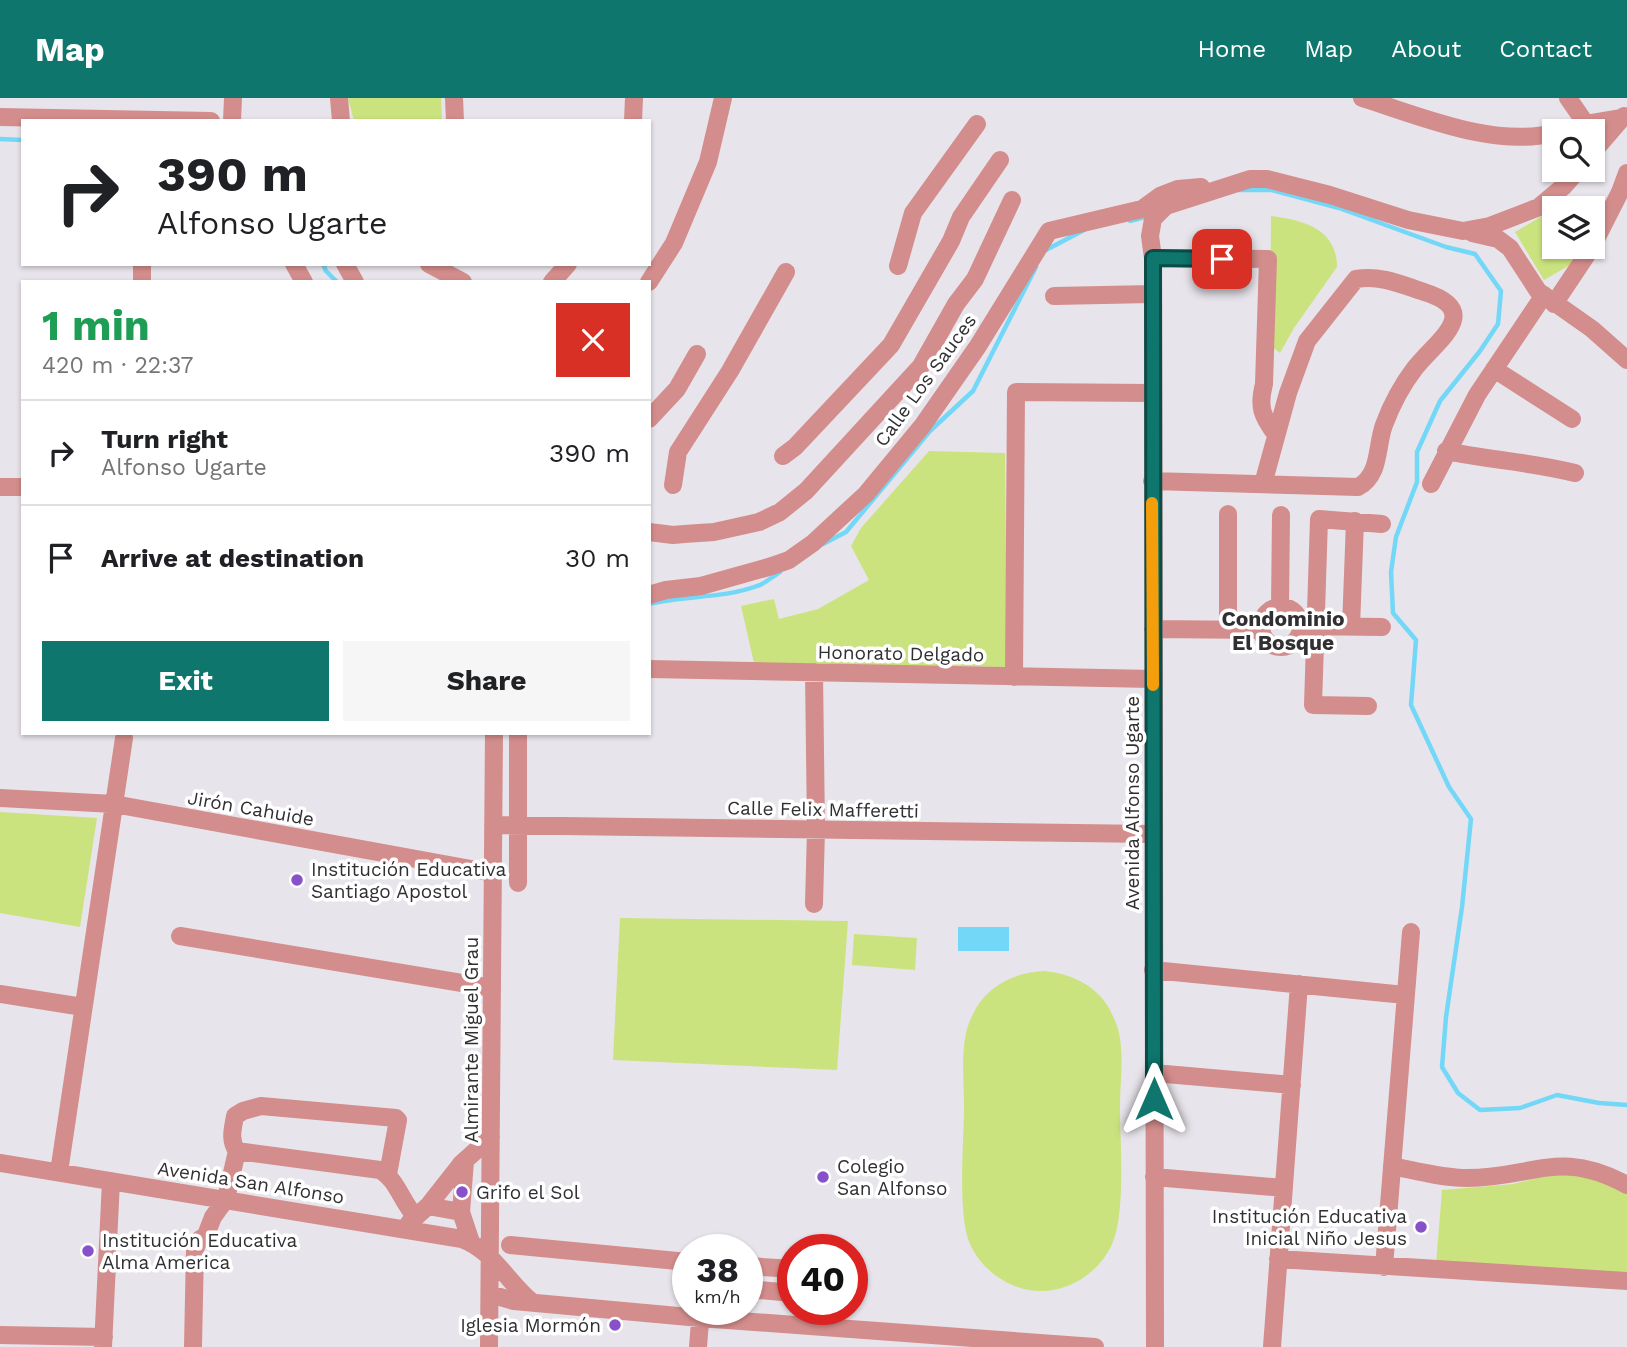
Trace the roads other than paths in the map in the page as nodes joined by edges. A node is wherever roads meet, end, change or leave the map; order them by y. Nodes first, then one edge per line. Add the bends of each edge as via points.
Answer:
1 (233, 98) edge
2 (339, 98) edge
3 (454, 98) edge
4 (634, 98) edge
5 (723, 98) edge
6 (1362, 98) edge
7 (1568, 98) edge
8 (1625, 115) edge
9 (0, 117) edge
10 (99, 119) edge
11 (232, 119) edge
12 (341, 119) edge
13 (455, 119) edge
14 (633, 119) edge
15 (1583, 119) edge
16 (1605, 120) edge
17 (976, 124) dead end
18 (1542, 135) edge
19 (1605, 138) edge
20 (1000, 160) dead end
21 (1627, 173) edge
22 (1568, 182) edge
23 (1220, 188) junction
24 (1012, 200) dead end
25 (1605, 221) edge
26 (1463, 231) junction
27 (1153, 258) junction
28 (1582, 259) edge
29 (433, 266) edge
30 (566, 266) edge
31 (898, 266) dead end
32 (786, 272) dead end
33 (459, 280) edge
34 (554, 280) edge
35 (650, 280) edge
36 (1152, 294) junction
37 (1054, 296) dead end
38 (1549, 300) junction
39 (697, 354) dead end
40 (1627, 360) edge
41 (1494, 369) junction
42 (1264, 384) junction
43 (1152, 393) junction
44 (1288, 393) junction
45 (651, 417) edge
46 (1572, 419) dead end
47 (1276, 435) junction
48 (1446, 451) junction
49 (783, 456) dead end
50 (1575, 472) dead end
51 (1152, 481) junction
52 (1263, 484) junction
53 (1431, 484) dead end
54 (673, 485) dead end
55 (0, 486) edge
56 (21, 488) edge
57 (1228, 514) dead end
58 (1281, 515) dead end
59 (1355, 521) junction
60 (1382, 524) dead end
61 (651, 531) edge
62 (651, 594) edge
63 (1280, 607) junction
64 (1308, 626) junction
65 (1351, 627) junction
66 (1382, 627) dead end
67 (1153, 629) junction
68 (1228, 629) junction
69 (1262, 630) junction
70 (651, 669) edge
71 (814, 671) junction
72 (1014, 677) junction
73 (1153, 679) junction
74 (1368, 706) dead end
75 (494, 735) edge
76 (518, 735) edge
77 (124, 738) dead end
78 (0, 798) edge
79 (114, 804) junction
80 (493, 825) junction
81 (518, 826) junction
82 (816, 830) junction
83 (1153, 834) junction
84 (493, 873) junction
85 (518, 883) dead end
86 (814, 904) dead end
87 (1410, 932) dead end
88 (180, 936) dead end
89 (1153, 970) junction
90 (1299, 984) junction
91 (492, 988) junction
92 (0, 994) edge
93 (1405, 995) junction
94 (83, 1007) junction
95 (1154, 1073) junction
96 (1292, 1085) junction
97 (491, 1137) junction
98 (237, 1151) junction
99 (465, 1161) junction
100 (0, 1163) edge
101 (1392, 1166) junction
102 (59, 1172) junction
103 (388, 1174) junction
104 (1154, 1177) junction
105 (111, 1181) junction
106 (1627, 1185) edge
107 (1284, 1188) junction
108 (226, 1199) junction
109 (461, 1212) junction
110 (416, 1217) junction
111 (471, 1242) junction
112 (510, 1245) dead end
113 (491, 1256) junction
114 (1278, 1259) junction
115 (672, 1260) edge
116 (1384, 1266) junction
117 (1627, 1282) edge
118 (490, 1294) junction
119 (532, 1302) junction
120 (672, 1312) edge
121 (763, 1322) edge
122 (699, 1325) edge
123 (0, 1335) edge
124 (104, 1342) edge
125 (930, 1342) edge
126 (1009, 1344) edge
127 (193, 1347) edge
128 (489, 1347) edge
129 (698, 1347) edge
130 (1095, 1347) edge
131 (1154, 1347) edge
132 (1272, 1347) edge

1 - 11 street
2 - 12 street
3 - 13 street
4 - 14 street
5 - 35 street via 708,162 674,243
6 - 18 street via 1494,136
7 - 15 street
8 - 16 street
8 - 19 street
9 - 10 street
17 - 31 street via 913,213
20 - 49 street via 961,217 891,345
21 - 25 street
22 - 26 street via 1524,215
23 - 26 street via 1266,179
23 - 27 street, Avenida Alfonso Ugarte via 1166,206 1153,219
23 - 62 street, Calle Los Sauces via 1178,188 1142,209 1049,231 923,425 866,494 813,543 772,566
24 - 61 street via 975,279 922,366 807,491 759,522 714,532
26 - 38 street via 1498,239 1510,248
27 - 36 street, Avenida Alfonso Ugarte
27 - 42 street via 1268,259
28 - 38 street
29 - 33 street
30 - 34 street
32 - 54 street via 678,452
36 - 37 street
36 - 43 street, Avenida Alfonso Ugarte
38 - 40 street
38 - 41 street
39 - 45 street via 677,389
41 - 46 street
41 - 48 street
42 - 44 street
42 - 47 street via 1260,401 1265,420
43 - 51 street, Avenida Alfonso Ugarte
43 - 72 street via 1016,392
44 - 47 street
44 - 52 street via 1307,341 1356,278 1373,276 1443,298 1451,307 1448,332 1415,368 1395,400 1368,482 1359,487
47 - 52 street
48 - 50 street
48 - 53 street
51 - 52 street
51 - 67 street, Avenida Alfonso Ugarte
55 - 56 street
57 - 68 street
58 - 63 street
59 - 60 street
59 - 64 street via 1319,519
59 - 65 street
63 - 64 street via 1292,610
63 - 69 street via 1264,617
64 - 65 street
64 - 69 street via 1297,639 1280,647 1268,641
64 - 74 street via 1313,705
65 - 66 street
67 - 68 street
67 - 73 street, Avenida Alfonso Ugarte
68 - 69 street
70 - 71 street, Honorato Delgado
71 - 72 street, Honorato Delgado
71 - 82 street
72 - 73 street, Honorato Delgado
73 - 83 street, Avenida Alfonso Ugarte
75 - 80 street, Almirante Miguel Grau
76 - 81 street
77 - 79 street
78 - 79 street, Jirón Cahuide
79 - 84 street, Jirón Cahuide
79 - 94 street
80 - 81 street, Calle Felix Mafferetti
80 - 84 street, Almirante Miguel Grau
81 - 82 street, Calle Felix Mafferetti
81 - 85 street
82 - 83 street, Calle Felix Mafferetti
82 - 86 street
83 - 89 street, Avenida Alfonso Ugarte
84 - 91 street, Almirante Miguel Grau
87 - 93 street
88 - 91 street
89 - 90 street
89 - 95 street, Avenida Alfonso Ugarte
90 - 93 street
90 - 96 street
91 - 97 street, Almirante Miguel Grau
92 - 94 street
93 - 101 street
94 - 102 street
95 - 96 street
95 - 104 street, Avenida Alfonso Ugarte
96 - 107 street
97 - 99 street
97 - 113 street, Almirante Miguel Grau
98 - 103 street
98 - 103 street via 232,1136 235,1116 261,1106 391,1116 398,1120
98 - 108 street
99 - 109 street
99 - 110 street
100 - 102 street, Avenida San Alfonso
101 - 106 street via 1467,1178 1567,1165 1588,1168
101 - 116 street
102 - 105 street, Avenida San Alfonso
103 - 110 street
104 - 107 street
104 - 131 street, Avenida Alfonso Ugarte
105 - 108 street, Avenida San Alfonso
105 - 124 street
107 - 114 street
108 - 110 street, Avenida San Alfonso
108 - 127 street via 195,1249
109 - 110 street
109 - 111 street
110 - 111 street, Avenida San Alfonso
111 - 113 street, Avenida San Alfonso
112 - 115 street
113 - 118 street, Almirante Miguel Grau
113 - 119 street, Avenida San Alfonso
114 - 116 street
114 - 132 street
116 - 117 street
118 - 119 street
118 - 128 street, Almirante Miguel Grau
119 - 120 street
121 - 125 street
122 - 129 street
123 - 124 street
125 - 126 street
126 - 130 street

